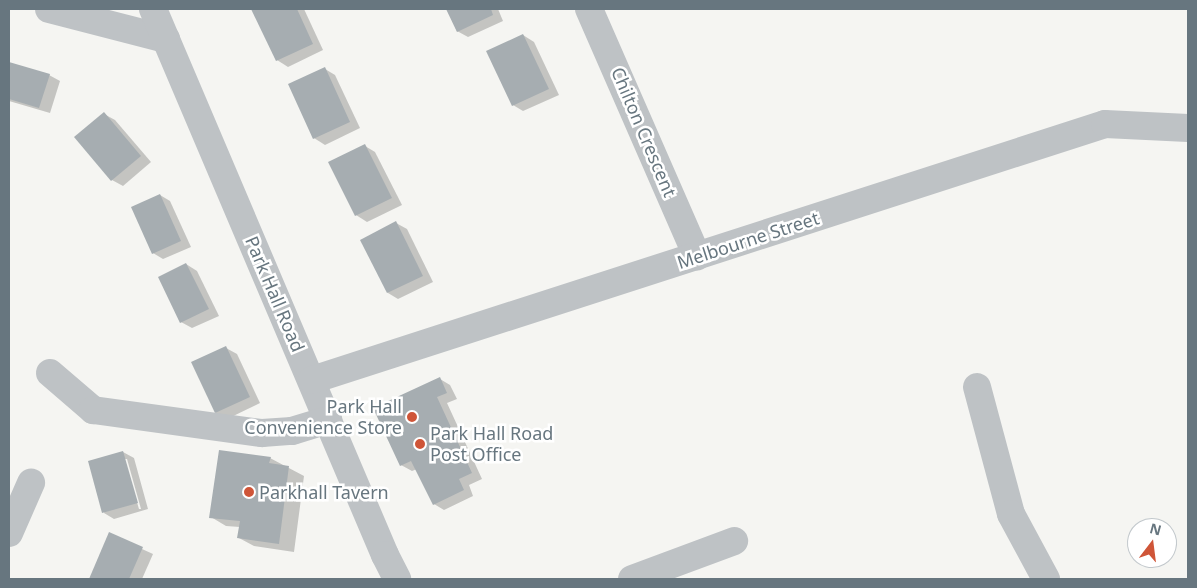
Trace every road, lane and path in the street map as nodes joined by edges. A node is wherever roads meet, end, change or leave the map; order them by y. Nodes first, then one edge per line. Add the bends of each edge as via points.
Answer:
1 (49, 9) edge
2 (152, 9) edge
3 (589, 9) edge
4 (166, 40) junction
5 (1188, 128) edge
6 (697, 256) junction
7 (50, 373) dead end
8 (312, 380) junction
9 (976, 387) dead end
10 (328, 420) junction
11 (31, 483) dead end
12 (9, 533) edge
13 (734, 541) dead end
14 (397, 579) edge
15 (632, 579) edge
16 (1046, 579) edge

1 - 4 street
2 - 4 street, Park Hall Road
3 - 6 street, Chilton Crescent
4 - 8 street, Park Hall Road
5 - 6 street, Melbourne Street via 1105,124
6 - 8 street, Melbourne Street
7 - 10 street via 93,410 262,433 292,431
8 - 10 street, Park Hall Road
9 - 16 street via 1011,514
10 - 14 street, Park Hall Road
11 - 12 street
13 - 15 street

